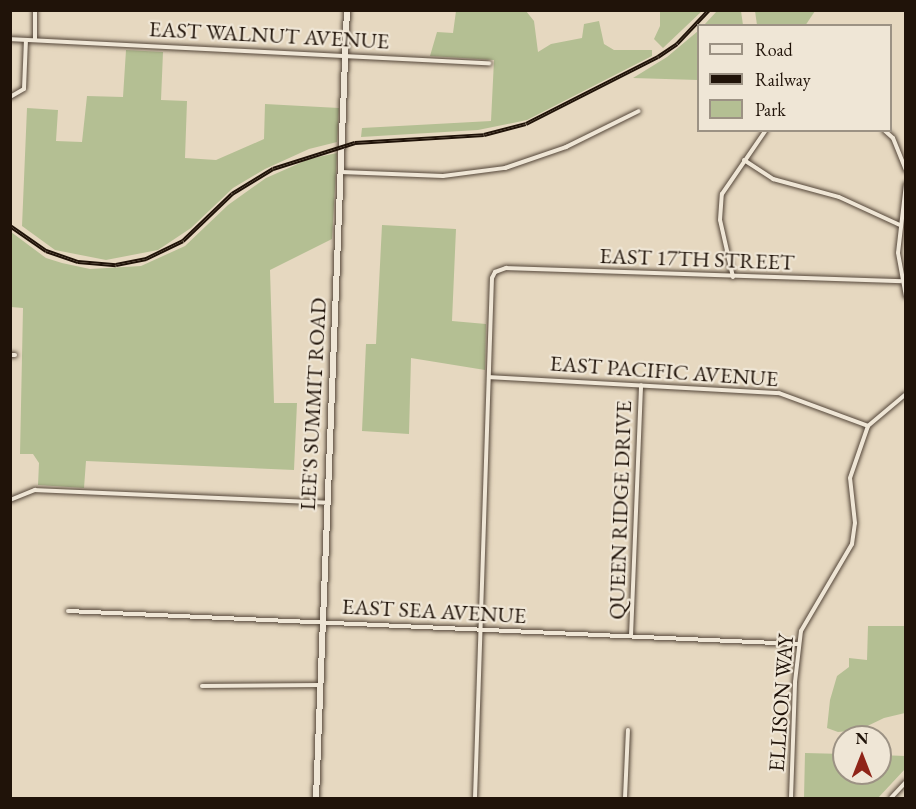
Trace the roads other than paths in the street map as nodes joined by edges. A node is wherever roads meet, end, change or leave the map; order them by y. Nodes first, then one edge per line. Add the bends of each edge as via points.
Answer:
1 (34, 10) edge
2 (347, 10) edge
3 (10, 39) edge
4 (26, 40) junction
5 (35, 40) junction
6 (345, 54) junction
7 (489, 63) dead end
8 (10, 98) edge
9 (639, 111) dead end
10 (765, 132) edge
11 (886, 132) edge
12 (744, 160) junction
13 (906, 170) edge
14 (340, 172) junction
15 (906, 184) edge
16 (900, 225) junction
17 (733, 277) junction
18 (901, 281) junction
19 (906, 296) edge
20 (489, 377) junction
21 (641, 385) junction
22 (906, 394) edge
23 (868, 426) junction
24 (10, 500) edge
25 (327, 503) junction
26 (68, 611) dead end
27 (321, 622) junction
28 (481, 629) junction
29 (631, 636) junction
30 (798, 644) junction
31 (319, 685) junction
32 (202, 686) dead end
33 (627, 730) dead end
34 (906, 782) edge
35 (316, 798) edge
36 (475, 798) edge
37 (625, 798) edge
38 (791, 798) edge
39 (891, 798) edge

1 - 5 street
2 - 6 main road, LEE'S SUMMIT ROAD
3 - 4 street, EAST WALNUT AVENUE
4 - 5 street, EAST WALNUT AVENUE
4 - 8 street via 24,89
5 - 6 street, EAST WALNUT AVENUE
6 - 7 street, EAST WALNUT AVENUE
6 - 14 main road, LEE'S SUMMIT ROAD
9 - 14 street via 566,147 505,168 443,176
10 - 12 street
11 - 13 street via 893,138
12 - 16 street via 773,179 839,197
12 - 17 street via 725,185 719,205
14 - 25 main road, LEE'S SUMMIT ROAD
15 - 16 street
16 - 18 street
17 - 18 street, EAST 17TH STREET
17 - 20 street, EAST 17TH STREET via 506,268 494,274
18 - 19 street
20 - 21 street, EAST PACIFIC AVENUE
20 - 28 street
21 - 23 street, EAST PACIFIC AVENUE via 779,393
21 - 29 street, QUEEN RIDGE DRIVE
22 - 23 street
23 - 30 street, ELLISON WAY via 850,478 853,543 809,614
24 - 25 street via 34,490
25 - 27 main road, LEE'S SUMMIT ROAD
26 - 27 street, EAST SEA AVENUE
27 - 28 street, EAST SEA AVENUE
27 - 31 main road, LEE'S SUMMIT ROAD
28 - 29 street, EAST SEA AVENUE
28 - 36 street
29 - 30 street, EAST SEA AVENUE
30 - 38 street, ELLISON WAY
31 - 32 street
31 - 35 main road, LEE'S SUMMIT ROAD
33 - 37 street
34 - 39 street

